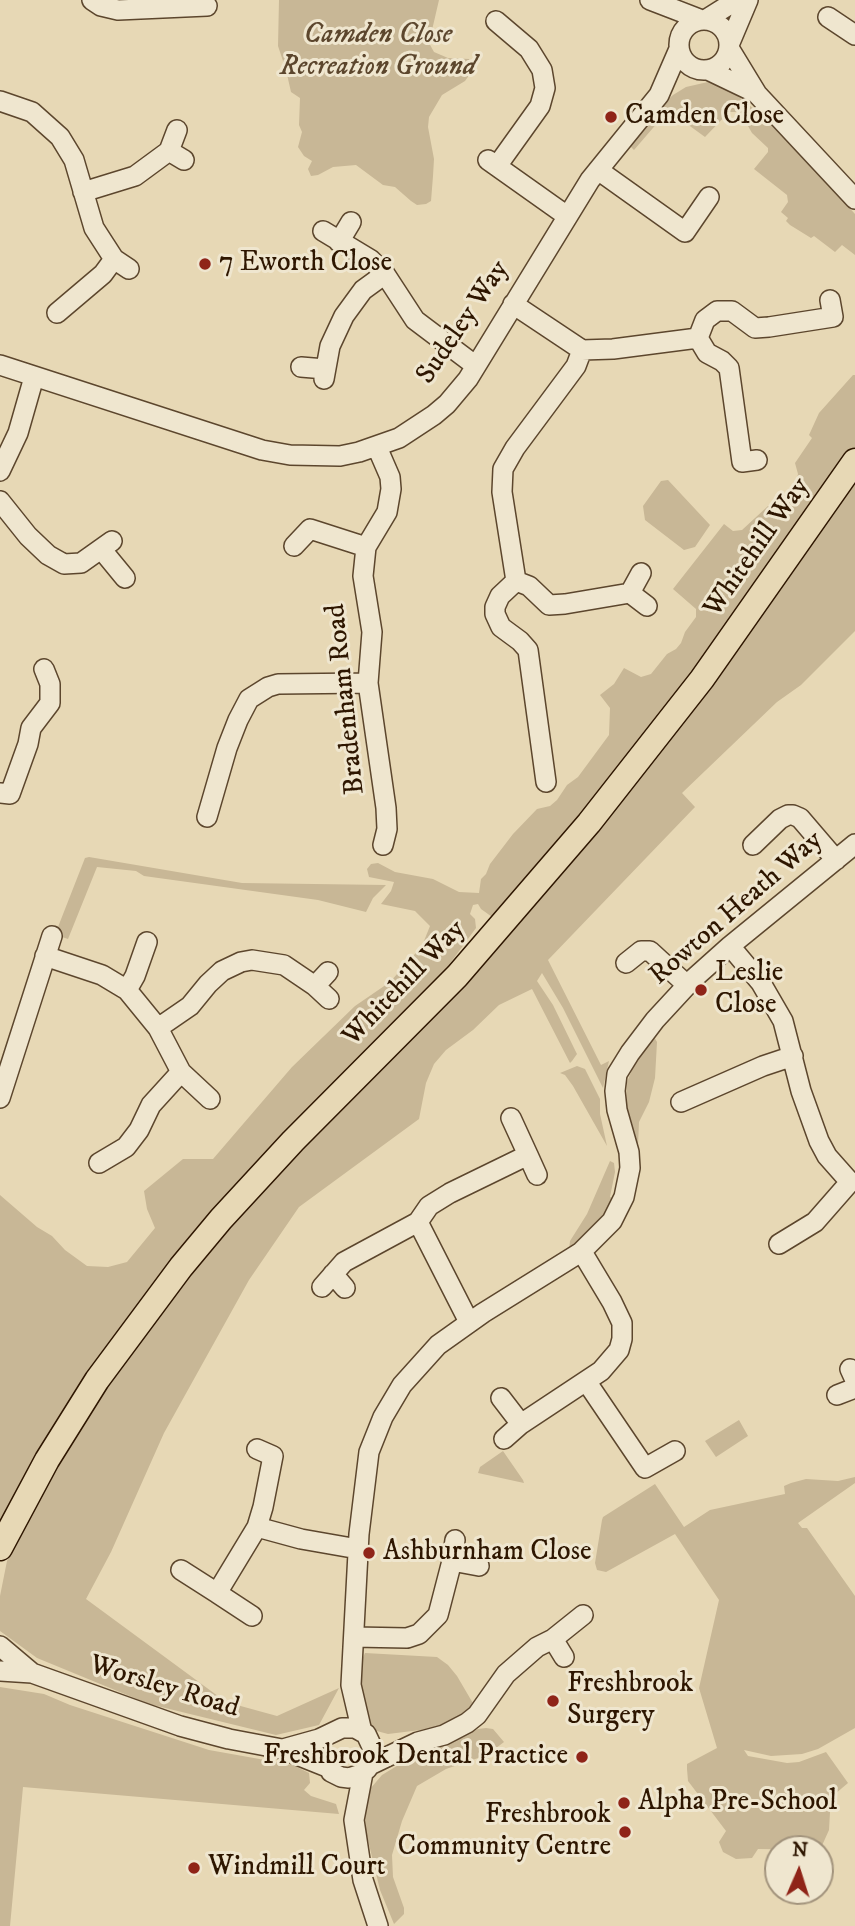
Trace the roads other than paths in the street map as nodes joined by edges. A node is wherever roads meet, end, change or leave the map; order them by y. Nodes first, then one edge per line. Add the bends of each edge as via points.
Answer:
1 (92, 0) edge
2 (737, 0) edge
3 (748, 0) edge
4 (650, 1) edge
5 (174, 3) edge
6 (206, 6) dead end
7 (828, 17) dead end
8 (703, 20) junction
9 (496, 21) dead end
10 (855, 35) edge
11 (729, 46) junction
12 (679, 47) junction
13 (705, 70) junction
14 (757, 94) junction
15 (659, 95) junction
16 (0, 101) edge
17 (177, 130) dead end
18 (598, 170) junction
19 (83, 192) junction
20 (709, 197) dead end
21 (855, 199) edge
22 (567, 216) junction
23 (351, 222) dead end
24 (385, 274) junction
25 (513, 304) junction
26 (57, 313) dead end
27 (833, 317) dead end
28 (698, 338) junction
29 (582, 350) junction
30 (0, 365) edge
31 (476, 366) junction
32 (301, 367) dead end
33 (34, 377) junction
34 (377, 447) junction
35 (855, 461) edge
36 (748, 466) dead end
37 (0, 471) edge
38 (0, 501) edge
39 (294, 546) dead end
40 (366, 547) junction
41 (641, 573) dead end
42 (125, 578) dead end
43 (516, 581) junction
44 (630, 593) junction
45 (647, 606) dead end
46 (44, 669) dead end
47 (368, 683) junction
48 (550, 772) dead end
49 (11, 796) edge
50 (207, 817) dead end
51 (855, 844) edge
52 (383, 845) dead end
53 (753, 845) dead end
54 (836, 860) junction
55 (52, 936) dead end
56 (148, 942) dead end
57 (730, 946) junction
58 (45, 956) junction
59 (626, 963) dead end
60 (687, 985) junction
61 (324, 986) dead end
62 (127, 990) junction
63 (158, 1028) junction
64 (793, 1056) junction
65 (181, 1072) junction
66 (0, 1098) edge
67 (210, 1099) dead end
68 (694, 1102) dead end
69 (511, 1118) dead end
70 (527, 1155) junction
71 (99, 1163) dead end
72 (537, 1175) dead end
73 (852, 1180) edge
74 (418, 1222) junction
75 (779, 1244) dead end
76 (582, 1252) junction
77 (333, 1283) dead end
78 (469, 1322) junction
79 (586, 1381) junction
80 (501, 1398) dead end
81 (521, 1424) junction
82 (504, 1439) dead end
83 (271, 1449) dead end
84 (674, 1451) dead end
85 (257, 1528) junction
86 (455, 1540) dead end
87 (0, 1548) edge
88 (358, 1549) junction
89 (452, 1561) junction
90 (479, 1566) dead end
91 (181, 1570) dead end
92 (217, 1593) junction
93 (583, 1615) dead end
94 (252, 1616) dead end
95 (354, 1637) junction
96 (553, 1639) junction
97 (0, 1646) edge
98 (564, 1657) dead end
99 (0, 1671) edge
100 (32, 1673) junction
101 (351, 1685) junction
102 (331, 1734) junction
103 (365, 1735) junction
104 (418, 1742) junction
105 (282, 1749) junction
106 (366, 1769) junction
107 (329, 1770) junction
108 (354, 1820) junction
109 (378, 1926) edge

1 - 5 street via 118,10
2 - 8 street
3 - 11 street
4 - 8 street
4 - 12 street
5 - 6 street
7 - 10 street
8 - 11 street via 722,28
8 - 12 street via 685,28
9 - 22 street via 529,49 542,70 545,88 540,106 492,162
11 - 13 street via 722,62
11 - 14 street
12 - 13 street via 688,65
12 - 15 street, Sudeley Way
13 - 14 street
13 - 15 street, Sudeley Way
14 - 21 street
15 - 18 street, Sudeley Way
16 - 19 street via 24,108 51,126 74,160
17 - 19 street via 177,156 135,176
18 - 20 street via 685,232
18 - 22 street, Sudeley Way
19 - 26 street via 94,228 121,264
22 - 25 street, Sudeley Way
23 - 24 street via 331,237 371,260
24 - 31 street via 415,320
24 - 32 street via 352,303 330,346 324,374
25 - 29 street
25 - 31 street, Sudeley Way
27 - 28 street via 755,328 739,314 724,310 710,314
28 - 29 street
28 - 36 street via 702,348 722,360 731,372
29 - 43 street via 576,366 503,469 502,492
30 - 33 street, Sudeley Way
31 - 34 street, Sudeley Way via 434,415
33 - 34 street, Sudeley Way via 290,456 326,457
33 - 37 street via 18,433
34 - 40 street, Bradenham Road via 391,489 387,512
35 - 87 main road, Whitehill Way via 689,697 589,823 457,976 293,1142 181,1267 97,1380
38 - 42 street via 28,536 59,562 75,564 107,545
39 - 40 street via 313,523
40 - 47 street, Bradenham Road via 363,576 372,632
41 - 44 street
43 - 44 street via 529,586 549,605
43 - 48 street via 500,596 495,614 500,627 528,650
44 - 45 street
46 - 49 street via 50,703 31,728
47 - 50 street via 278,684 249,699 227,748
47 - 52 street, Bradenham Road via 385,789
51 - 54 street, Rowton Heath Way
53 - 54 street via 788,814 800,818
54 - 57 street, Rowton Heath Way
55 - 58 street
56 - 62 street
57 - 60 street, Rowton Heath Way
57 - 64 street via 771,997
58 - 62 street via 102,975
58 - 66 street
59 - 60 street via 641,951 650,951
60 - 76 street, Rowton Heath Way via 642,1035 618,1074 615,1100 629,1152 629,1178 612,1221
61 - 63 street via 284,965 241,962 222,971 190,1006
62 - 63 street
63 - 65 street
64 - 68 street
64 - 73 street via 827,1156
65 - 67 street
65 - 71 street via 151,1105 126,1147
69 - 70 street
70 - 72 street
70 - 74 street via 450,1193 429,1206
73 - 75 street via 815,1222
74 - 77 street via 344,1262
74 - 78 street
76 - 78 street, Rowton Heath Way
76 - 79 street via 623,1328 613,1360
78 - 88 street, Rowton Heath Way via 419,1365 383,1417 367,1465
79 - 81 street
79 - 84 street via 645,1468
80 - 81 street
81 - 82 street
83 - 85 street
85 - 88 street
85 - 92 street
86 - 89 street
88 - 95 street, Rowton Heath Way
89 - 90 street
89 - 95 street via 438,1615 419,1634
91 - 92 street
92 - 94 street
93 - 96 street
95 - 101 street, Rowton Heath Way
96 - 98 street
96 - 104 street via 506,1674 467,1723
97 - 100 street, Worsley Road
99 - 100 street, Worsley Road
100 - 105 street, Worsley Road via 180,1726
101 - 102 street, Rowton Heath Way
101 - 103 street, Rowton Heath Way
102 - 103 street, Worsley Road via 346,1727
102 - 105 street, Worsley Road
102 - 107 street via 323,1752
103 - 104 street, Worsley Road
103 - 106 street via 373,1749
104 - 106 street
105 - 107 street, Worsley Road
106 - 107 street, Worsley Road via 345,1778
106 - 108 street
107 - 108 street
108 - 109 street via 363,1880

